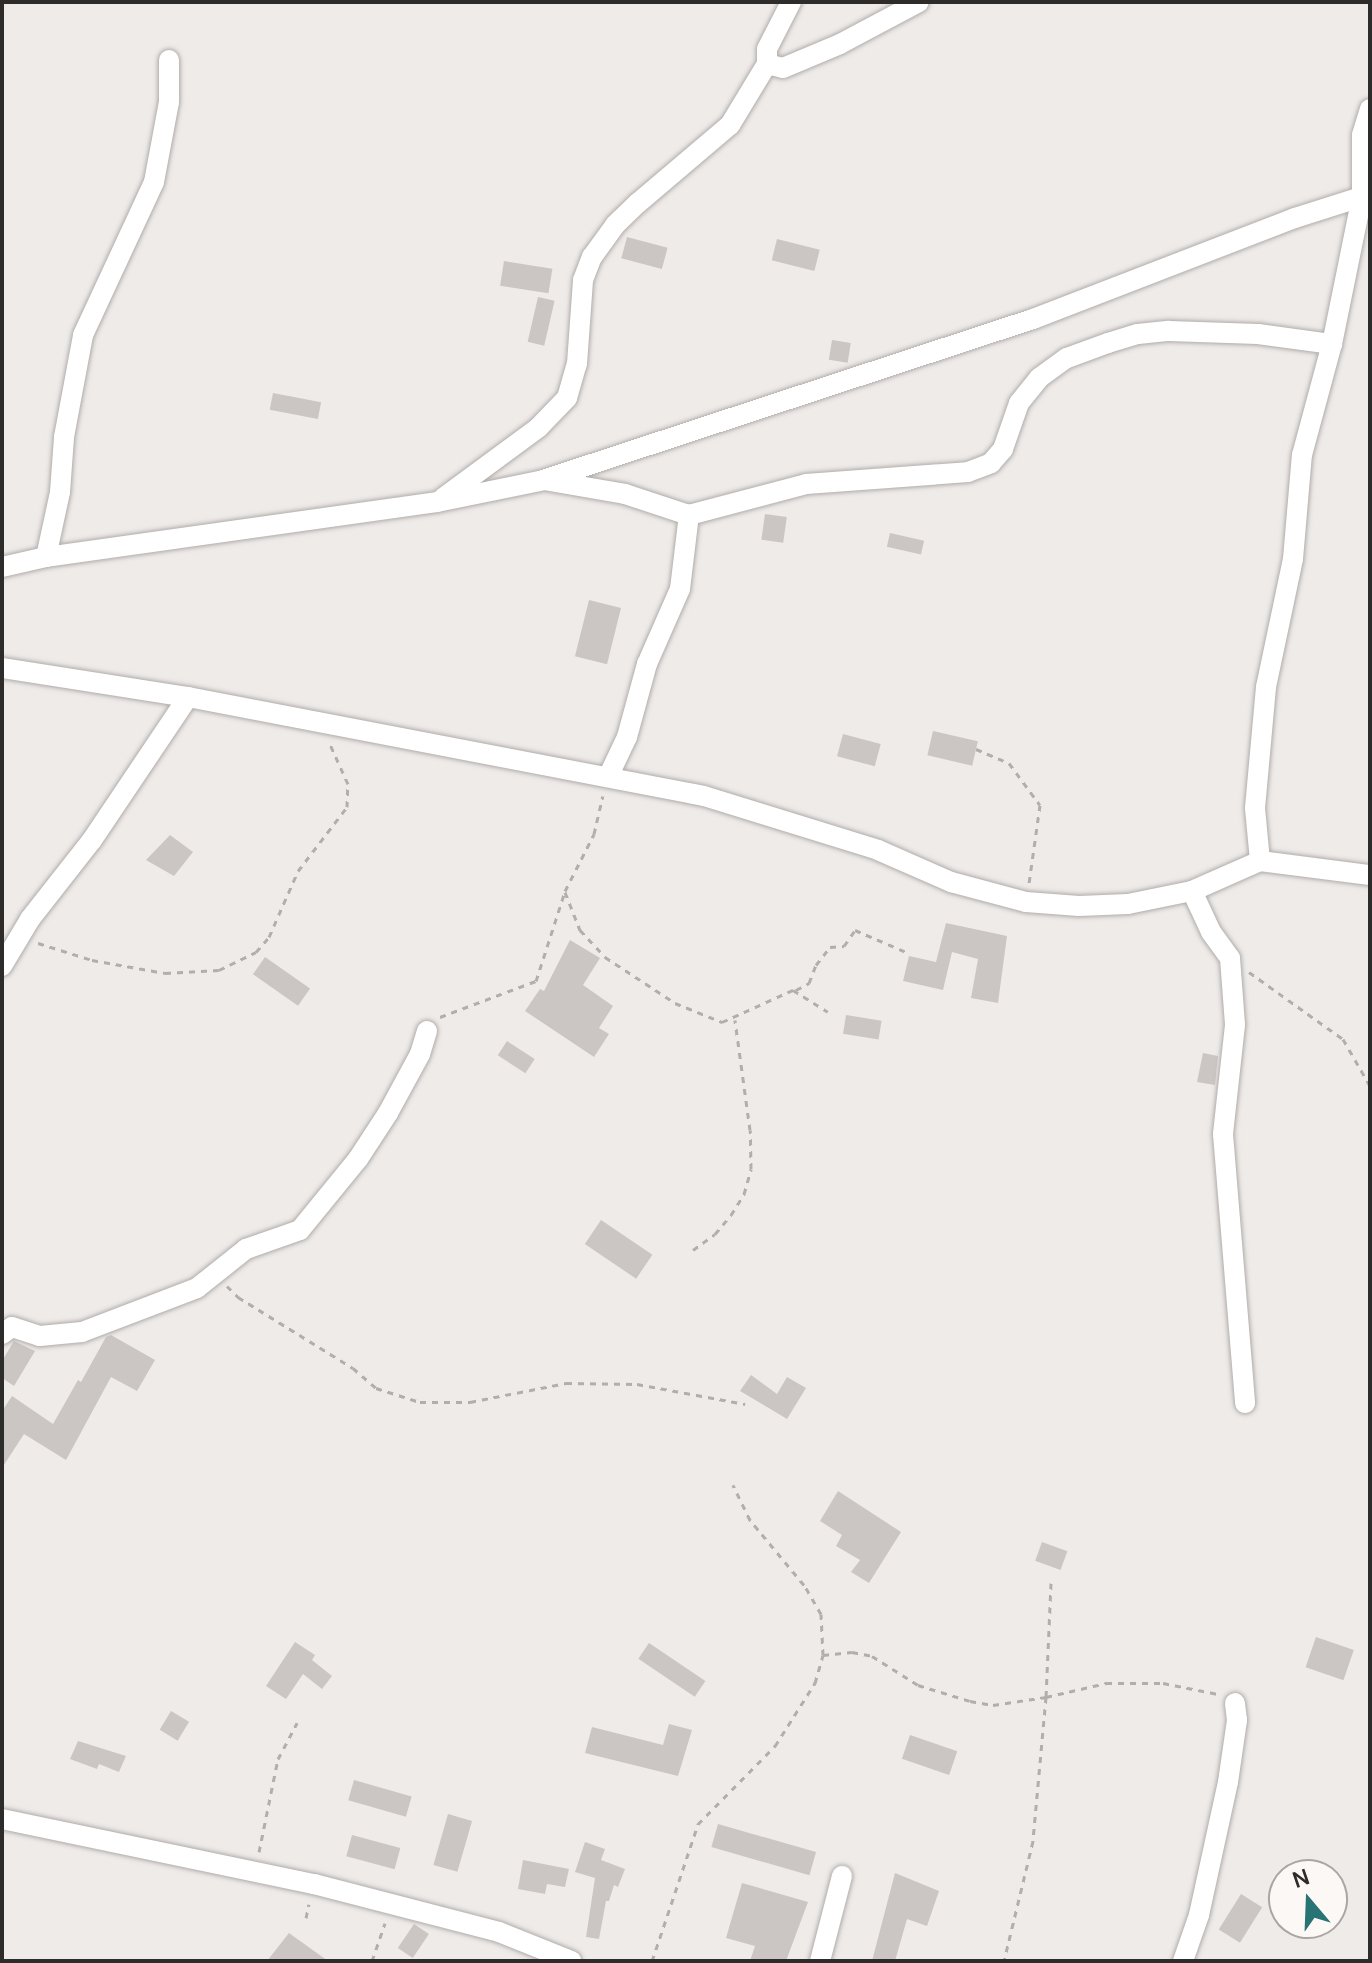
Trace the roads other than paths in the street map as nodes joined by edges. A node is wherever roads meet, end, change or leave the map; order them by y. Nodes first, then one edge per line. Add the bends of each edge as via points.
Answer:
1 (791, 2) edge
2 (919, 2) edge
3 (169, 60) dead end
4 (767, 64) junction
5 (1370, 109) edge
6 (1366, 195) edge
7 (1332, 344) junction
8 (544, 480) junction
9 (437, 502) junction
10 (689, 515) junction
11 (46, 557) junction
12 (2, 567) edge
13 (2, 668) edge
14 (188, 697) junction
15 (608, 777) junction
16 (1260, 861) junction
17 (1370, 875) edge
18 (1192, 891) junction
19 (2, 966) edge
20 (427, 1031) road end
21 (2, 1334) edge
22 (1245, 1403) dead end
23 (1235, 1703) road end
24 (2, 1819) edge
25 (842, 1876) dead end
26 (571, 1961) edge
27 (820, 1961) edge
28 (1183, 1961) edge

1 - 4 street via 767,49
2 - 4 street via 783,68
3 - 11 street via 169,102 154,182 83,335
4 - 9 street via 730,125 615,225 592,257 583,280 577,364 567,398 538,428
5 - 6 street via 1362,135
6 - 7 street
6 - 8 street via 1033,319
7 - 10 street via 1211,332 1138,334 1067,358 1039,378 1019,403 1003,449 991,463 968,472 806,484
7 - 16 street via 1302,455 1293,559 1266,687 1255,808
8 - 9 street
8 - 10 street via 625,494
9 - 11 street
10 - 15 street via 680,589
11 - 12 street
13 - 14 street
14 - 15 street
14 - 19 street
15 - 18 street via 704,796 878,850 951,882 1026,902 1128,904
16 - 17 street
16 - 18 street
18 - 22 street via 1230,958 1235,1025 1223,1134
20 - 21 street via 388,1113 300,1230 246,1249 197,1288 82,1332 40,1336 12,1327
23 - 28 street via 1228,1782 1199,1915
24 - 26 street via 392,1904 499,1932
25 - 27 street

